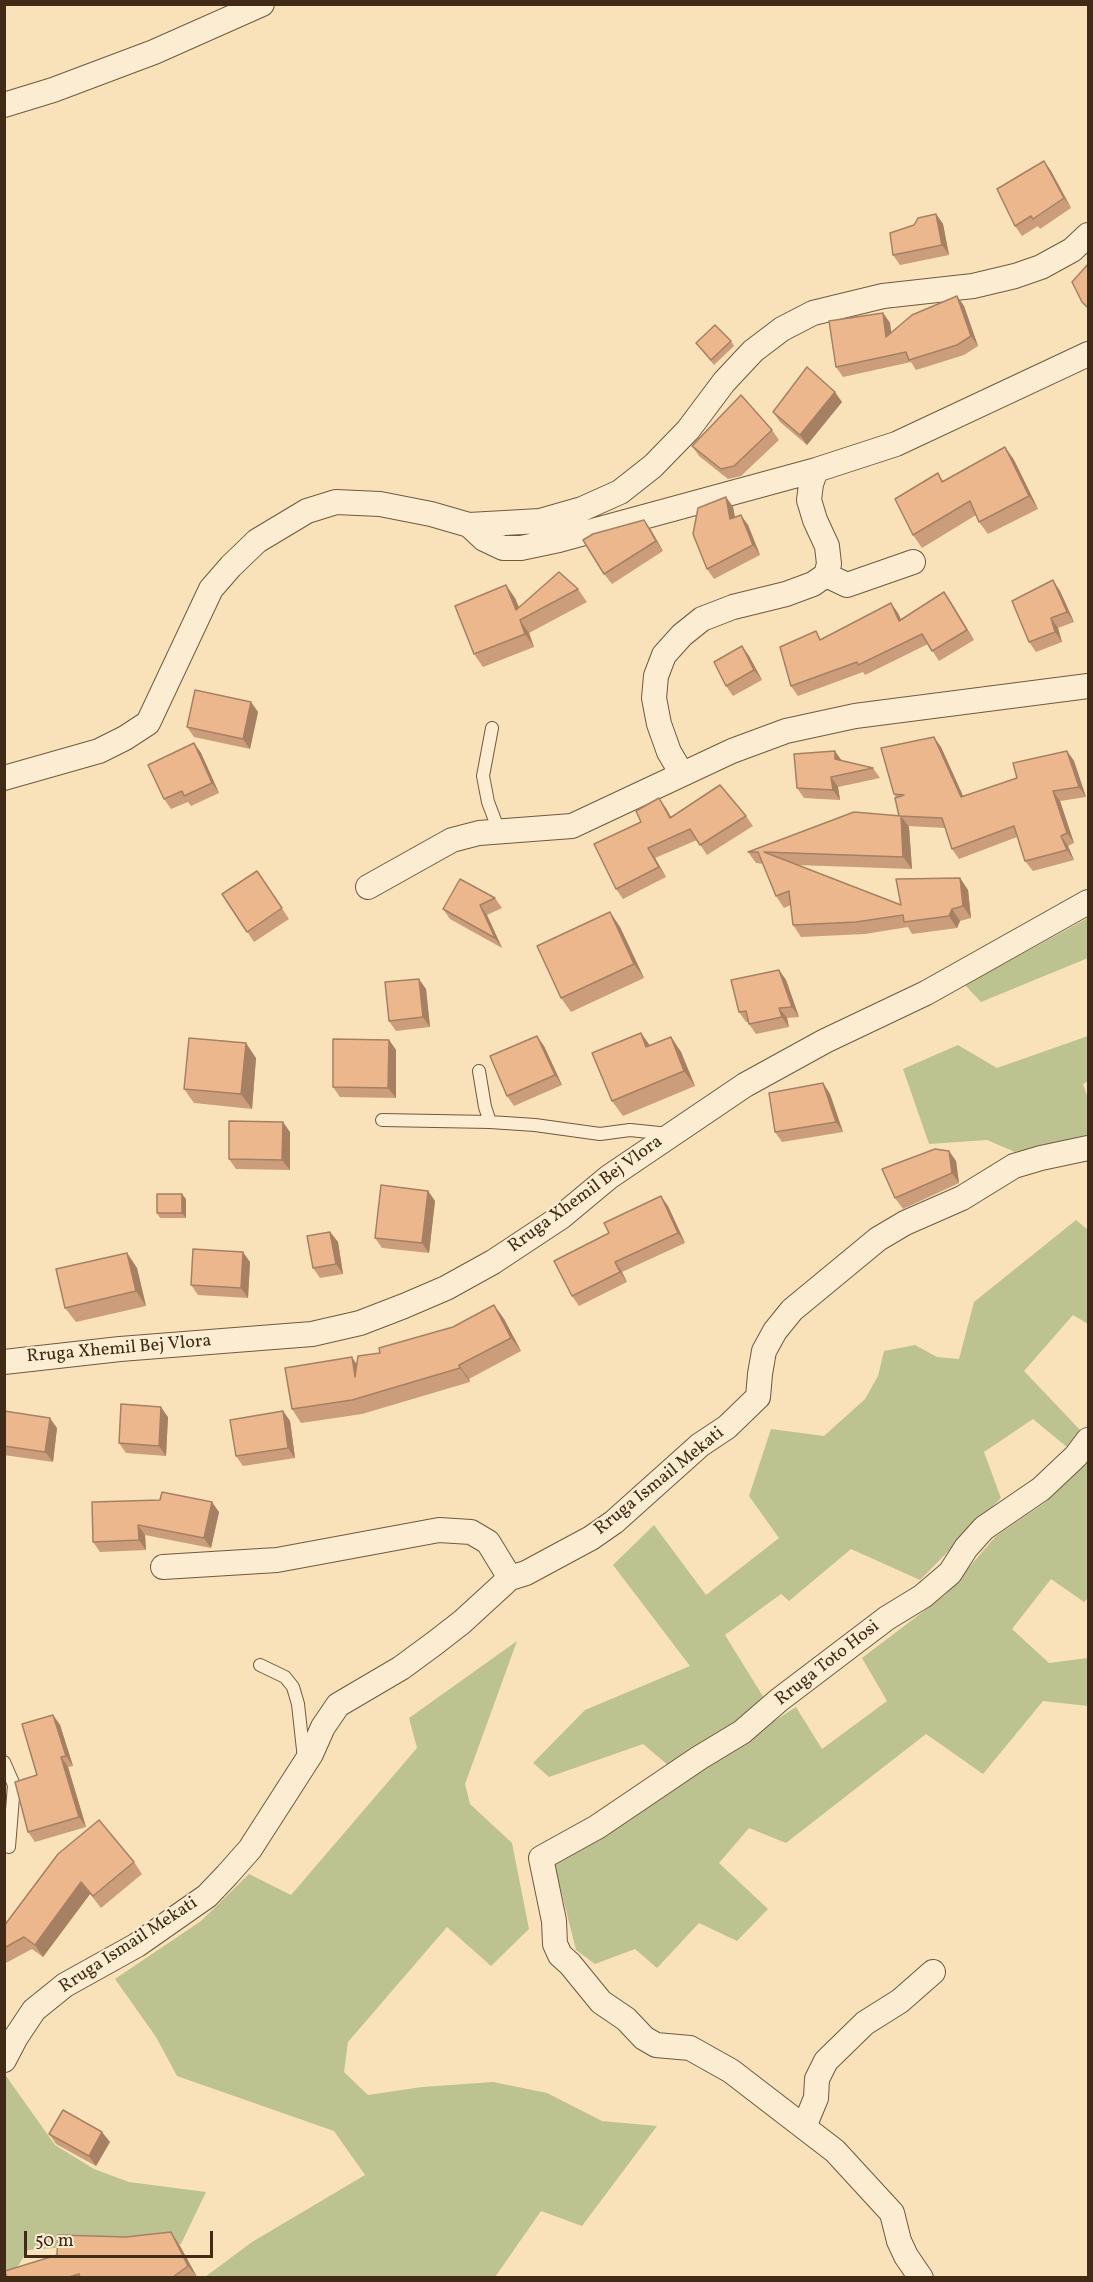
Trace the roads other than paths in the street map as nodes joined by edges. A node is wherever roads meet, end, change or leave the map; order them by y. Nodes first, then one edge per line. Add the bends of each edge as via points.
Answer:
1 (262, 4) edge
2 (4, 105) edge
3 (1089, 235) edge
4 (1089, 354) edge
5 (816, 470) junction
6 (469, 525) junction
7 (913, 562) dead end
8 (826, 575) junction
9 (1089, 686) edge
10 (492, 728) dead end
11 (682, 774) junction
12 (4, 778) edge
13 (499, 831) junction
14 (368, 887) dead end
15 (1089, 902) edge
16 (479, 1071) dead end
17 (382, 1120) dead end
18 (490, 1122) junction
19 (670, 1134) junction
20 (1089, 1148) edge
21 (4, 1362) edge
22 (1089, 1440) edge
23 (163, 1567) dead end
24 (510, 1578) junction
25 (260, 1665) dead end
26 (4, 1762) edge
27 (304, 1764) junction
28 (9, 1847) dead end
29 (933, 1972) dead end
30 (4, 2060) edge
31 (804, 2127) junction
32 (921, 2277) edge

1 - 2 street via 154,52
3 - 6 street via 1072,250 1015,276 973,286 884,296 813,313 782,329 753,351 688,430 653,466 620,492 582,509 540,521
4 - 5 street via 896,444
5 - 6 street via 521,548 503,548 484,539
5 - 8 street via 809,500 827,546
6 - 12 street via 380,504 336,502 286,522 257,541 211,589 148,723 99,751
7 - 8 street via 848,585
8 - 11 street via 786,594 702,619 664,655 656,676 654,698 669,752
9 - 11 street via 855,716 786,731
10 - 13 lane via 483,776
11 - 13 street via 572,826
13 - 14 street via 452,840
15 - 19 street, Rruga Xhemil Bej Vlora via 926,993 781,1065
16 - 18 lane
17 - 18 lane
18 - 19 lane via 600,1134 630,1130
19 - 21 street, Rruga Xhemil Bej Vlora via 561,1217 493,1262 446,1288 360,1323 312,1334
20 - 24 street, Rruga Ismail Mekati via 1014,1166 962,1198 878,1239 792,1310 775,1331 764,1351 758,1397 727,1427 700,1445 614,1522 526,1573
22 - 31 street, Rruga Toto Hosi via 1041,1490 984,1528 950,1573 923,1596 887,1618 742,1732 597,1827 541,1858 555,1944 601,2002 656,2045 690,2048 731,2071
23 - 24 street via 277,1560 439,1530 471,1532 488,1542
24 - 27 street, Rruga Ismail Mekati via 435,1643 338,1706
25 - 27 lane via 285,1677 293,1687
26 - 28 lane via 14,1785
27 - 30 street, Rruga Ismail Mekati via 250,1849 207,1896 137,1945 65,1985 34,2010
29 - 31 street via 900,2001 865,2023 826,2061
31 - 32 street via 835,2151 892,2213 899,2241

